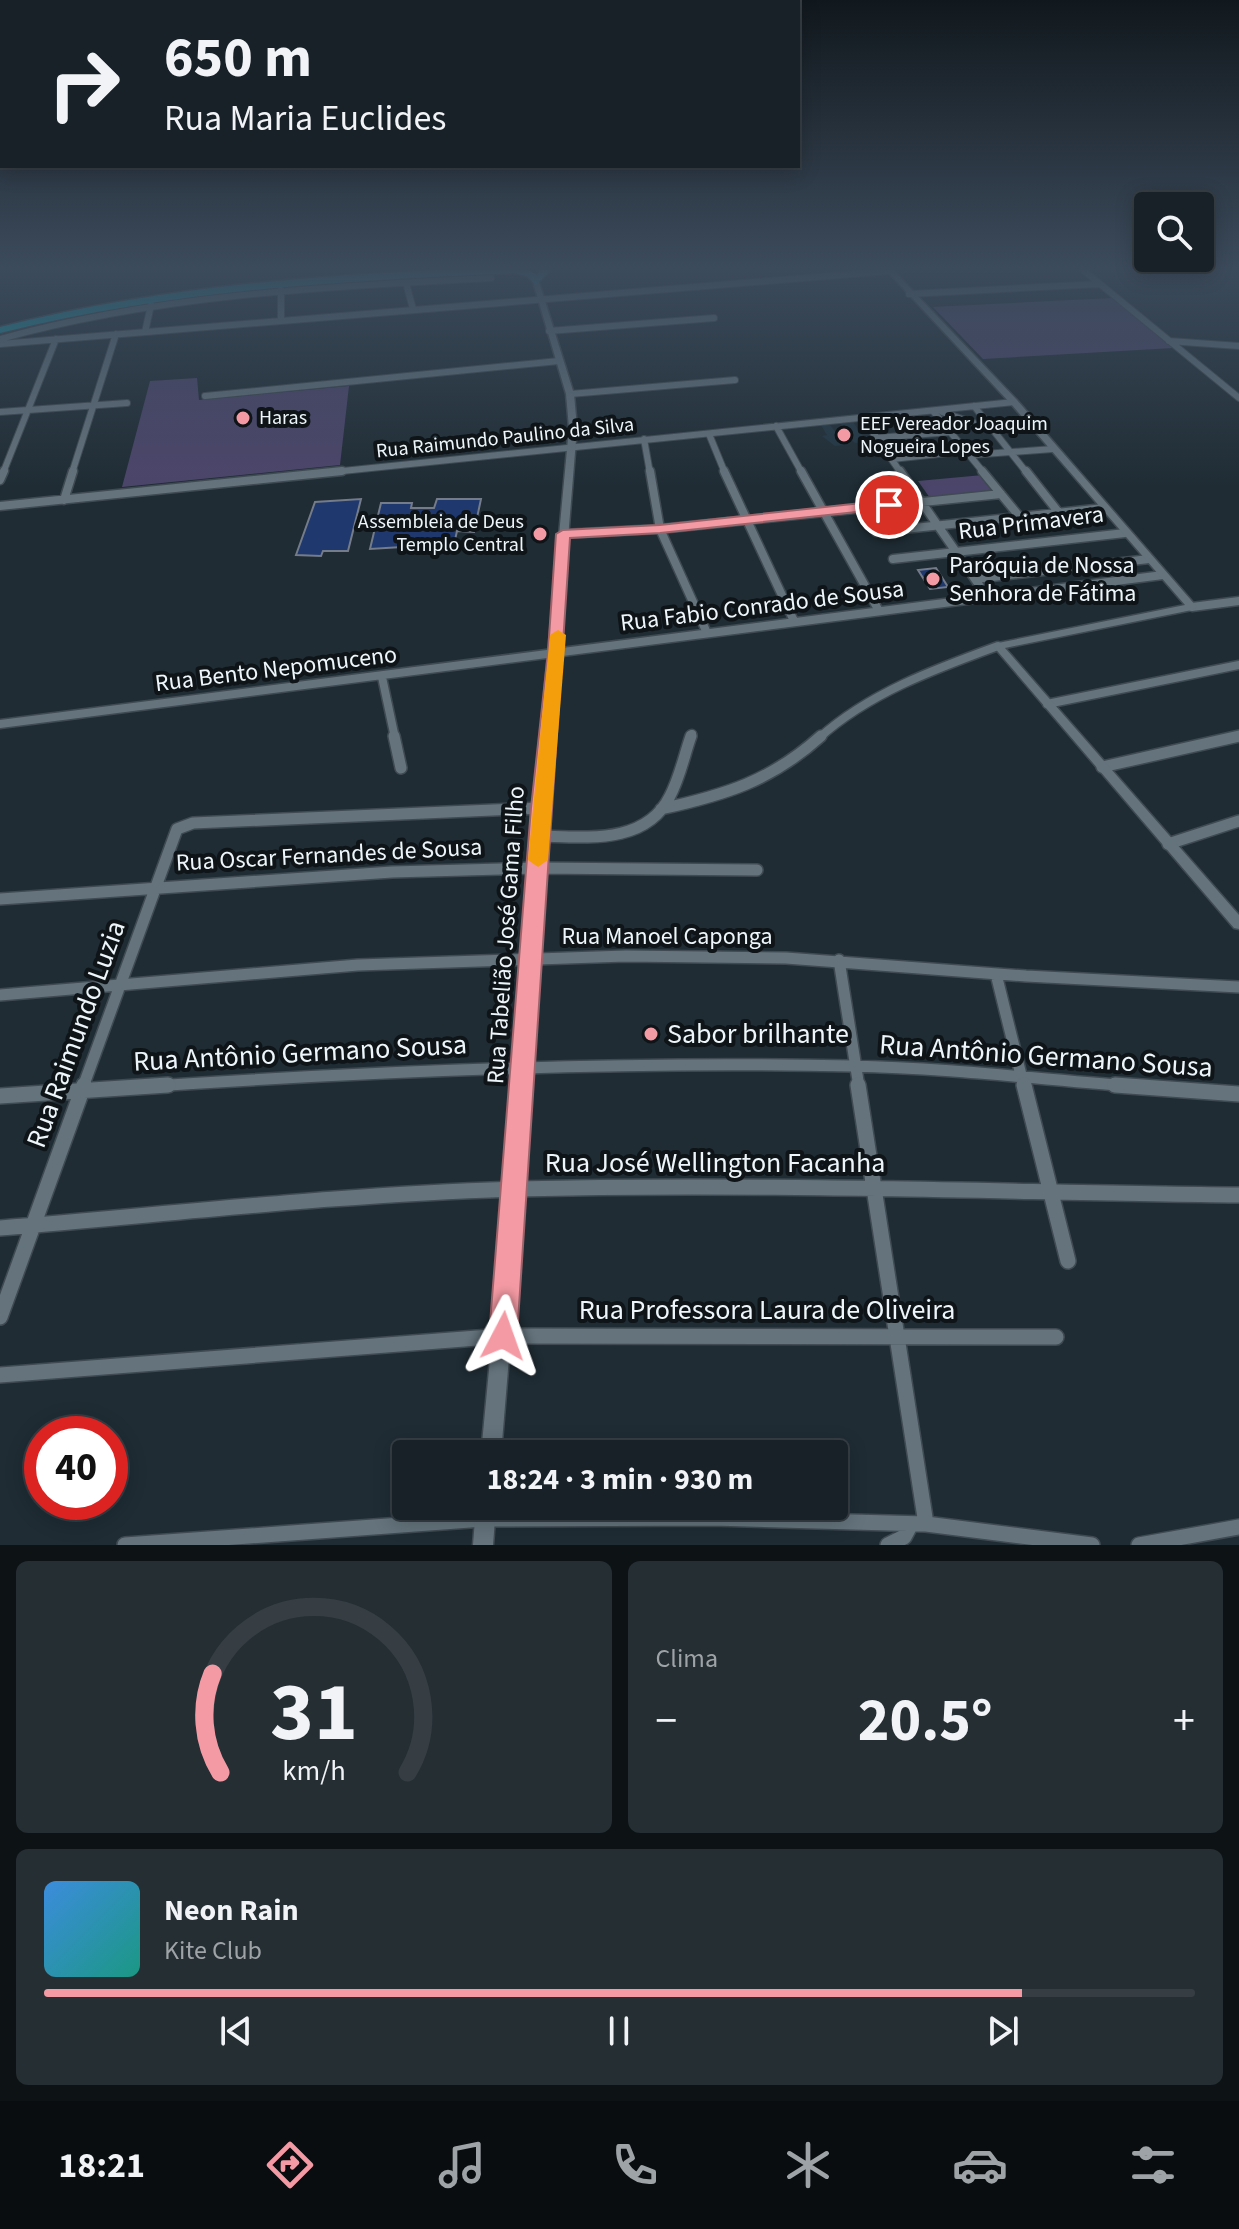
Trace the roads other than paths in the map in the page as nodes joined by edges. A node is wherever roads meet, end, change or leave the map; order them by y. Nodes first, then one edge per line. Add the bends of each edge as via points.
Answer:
1 (55, 342) edge
2 (113, 342) edge
3 (553, 342) edge
4 (956, 342) edge
5 (1168, 342) edge
6 (1183, 342) edge
7 (1239, 346) edge
8 (559, 361) junction
9 (735, 380) dead end
10 (570, 394) junction
11 (205, 396) dead end
12 (1239, 398) edge
13 (1014, 402) junction
14 (127, 403) dead end
15 (94, 405) junction
16 (974, 406) junction
17 (27, 410) junction
18 (935, 410) junction
19 (0, 412) edge
20 (863, 418) junction
21 (776, 426) junction
22 (993, 430) junction
23 (950, 432) junction
24 (709, 434) junction
25 (877, 438) junction
26 (644, 439) junction
27 (572, 447) junction
28 (1053, 449) junction
29 (1010, 452) junction
30 (968, 453) junction
31 (892, 459) junction
32 (0, 480) edge
33 (1001, 494) junction
34 (64, 500) junction
35 (921, 501) junction
36 (0, 506) edge
37 (1104, 508) junction
38 (826, 511) junction
39 (1059, 513) junction
40 (1019, 516) junction
41 (745, 520) junction
42 (938, 526) junction
43 (660, 529) junction
44 (876, 532) dead end
45 (1125, 533) junction
46 (563, 534) junction
47 (956, 552) junction
48 (893, 559) dead end
49 (1149, 559) junction
50 (1163, 575) junction
51 (975, 579) junction
52 (988, 598) junction
53 (1239, 601) edge
54 (1192, 607) junction
55 (879, 611) junction
56 (794, 621) junction
57 (707, 633) junction
58 (998, 646) junction
59 (557, 652) junction
60 (1239, 665) edge
61 (382, 677) junction
62 (1047, 704) junction
63 (0, 724) edge
64 (692, 734) dead end
65 (1239, 736) edge
66 (1102, 767) junction
67 (401, 768) dead end
68 (541, 808) junction
69 (661, 809) junction
70 (1239, 821) edge
71 (540, 836) junction
72 (1168, 844) junction
73 (538, 868) junction
74 (757, 870) dead end
75 (155, 886) junction
76 (0, 899) edge
77 (1239, 924) edge
78 (531, 959) junction
79 (839, 960) junction
80 (996, 974) junction
81 (119, 983) junction
82 (1239, 987) edge
83 (0, 995) edge
84 (522, 1066) junction
85 (856, 1066) junction
86 (1022, 1080) junction
87 (82, 1089) junction
88 (1239, 1094) edge
89 (0, 1096) edge
90 (513, 1189) junction
91 (874, 1189) junction
92 (1051, 1193) junction
93 (1239, 1195) edge
94 (32, 1225) junction
95 (0, 1228) edge
96 (1068, 1261) dead end
97 (0, 1317) edge
98 (897, 1335) junction
99 (503, 1336) junction
100 (1056, 1337) dead end
101 (0, 1375) edge
102 (492, 1440) edge
103 (398, 1520) edge
104 (485, 1520) edge
105 (781, 1520) edge
106 (918, 1524) junction
107 (1239, 1527) edge
108 (125, 1545) edge
109 (483, 1545) edge
110 (888, 1545) edge
111 (1092, 1545) edge
112 (1139, 1545) edge

1 - 17 street
2 - 15 street
3 - 8 street, Rua Tabelião José Gama Filho
4 - 13 street
5 - 12 street
6 - 7 street
8 - 10 street, Rua Tabelião José Gama Filho
8 - 11 street
9 - 10 street
10 - 27 street, Rua Tabelião José Gama Filho
13 - 16 street, Rua Raimundo Paulino da Silva
13 - 28 street
14 - 15 street
15 - 17 street
15 - 34 street
16 - 18 street, Rua Raimundo Paulino da Silva
16 - 22 street
17 - 19 street
17 - 32 street
18 - 20 street, Rua Raimundo Paulino da Silva
18 - 22 street
18 - 23 street
20 - 21 street, Rua Raimundo Paulino da Silva
20 - 25 street
21 - 24 street, Rua Raimundo Paulino da Silva
21 - 38 street
22 - 29 street
23 - 25 street
23 - 30 street
24 - 26 street, Rua Raimundo Paulino da Silva
24 - 41 street
25 - 31 street
26 - 27 street, Rua Raimundo Paulino da Silva
26 - 43 street
27 - 34 street, Rua Raimundo Paulino da Silva
27 - 46 street, Rua Tabelião José Gama Filho
28 - 29 street
28 - 37 street
29 - 30 street
29 - 39 street
30 - 31 street
30 - 33 street
31 - 35 street
33 - 35 street
33 - 40 street
34 - 36 street, Rua Raimundo Paulino da Silva
35 - 38 street
35 - 42 street
37 - 39 street
37 - 45 street
38 - 41 street
38 - 55 street
39 - 40 street
40 - 42 street
41 - 43 street
41 - 56 street
42 - 44 street
42 - 47 street
43 - 46 street
43 - 57 street
45 - 47 street, Rua Primavera
45 - 49 street
46 - 59 street, Rua Tabelião José Gama Filho
47 - 48 street, Rua Primavera
47 - 51 street
49 - 50 street
49 - 51 street
50 - 52 street, Rua Fabio Conrado de Sousa
50 - 54 street
51 - 52 street
52 - 55 street, Rua Fabio Conrado de Sousa
53 - 54 street
54 - 58 street
55 - 56 street, Rua Fabio Conrado de Sousa
56 - 57 street, Rua Fabio Conrado de Sousa
57 - 59 street, Rua Fabio Conrado de Sousa
58 - 62 street
58 - 69 street via 884,693 774,773
59 - 61 street, Rua Bento Nepomuceno
59 - 68 street, Rua Tabelião José Gama Filho
60 - 62 street
61 - 63 street, Rua Bento Nepomuceno
61 - 67 street
62 - 66 street
64 - 69 street
65 - 66 street
66 - 72 street
68 - 71 street, Rua Tabelião José Gama Filho
68 - 75 street, Rua Raimundo Luzia via 193,823 174,834
69 - 71 street via 643,827 620,836
70 - 72 street
71 - 73 street, Rua Tabelião José Gama Filho
72 - 77 street
73 - 74 street, Rua Oscar Fernandes de Sousa
73 - 75 street, Rua Oscar Fernandes de Sousa
73 - 78 street, Rua Tabelião José Gama Filho
75 - 76 street, Rua Oscar Fernandes de Sousa
75 - 81 street, Rua Raimundo Luzia
78 - 79 street, Rua Manoel Caponga
78 - 81 street, Rua Manoel Caponga via 259,970
78 - 84 street, Rua Tabelião José Gama Filho
79 - 80 street, Rua Manoel Caponga
79 - 85 street
80 - 82 street, Rua Manoel Caponga
80 - 86 street
81 - 83 street, Rua Manoel Caponga
81 - 87 street, Rua Raimundo Luzia
84 - 85 street, Rua Antônio Germano Sousa
84 - 87 street, Rua Antônio Germano Sousa
84 - 90 street, Rua Tabelião José Gama Filho
85 - 86 street, Rua Antônio Germano Sousa
85 - 91 street
86 - 88 street, Rua Antônio Germano Sousa
86 - 92 street
87 - 89 street, Rua Antônio Germano Sousa
87 - 94 street, Rua Raimundo Luzia
90 - 91 street, Rua José Wellington Facanha
90 - 94 street, Rua José Wellington Facanha
90 - 99 street, Rua Tabelião José Gama Filho
91 - 92 street, Rua José Wellington Facanha
91 - 98 street
92 - 93 street, Rua José Wellington Facanha
92 - 96 street
94 - 95 street, Rua José Wellington Facanha
94 - 97 street, Rua Raimundo Luzia
98 - 99 street, Rua Professora Laura de Oliveira
98 - 100 street, Rua Professora Laura de Oliveira
98 - 106 street
99 - 101 street, Rua Professora Laura de Oliveira
99 - 102 street, Rua Tabelião José Gama Filho
103 - 108 street
104 - 109 street
105 - 106 street
106 - 110 street
106 - 111 street
107 - 112 street

